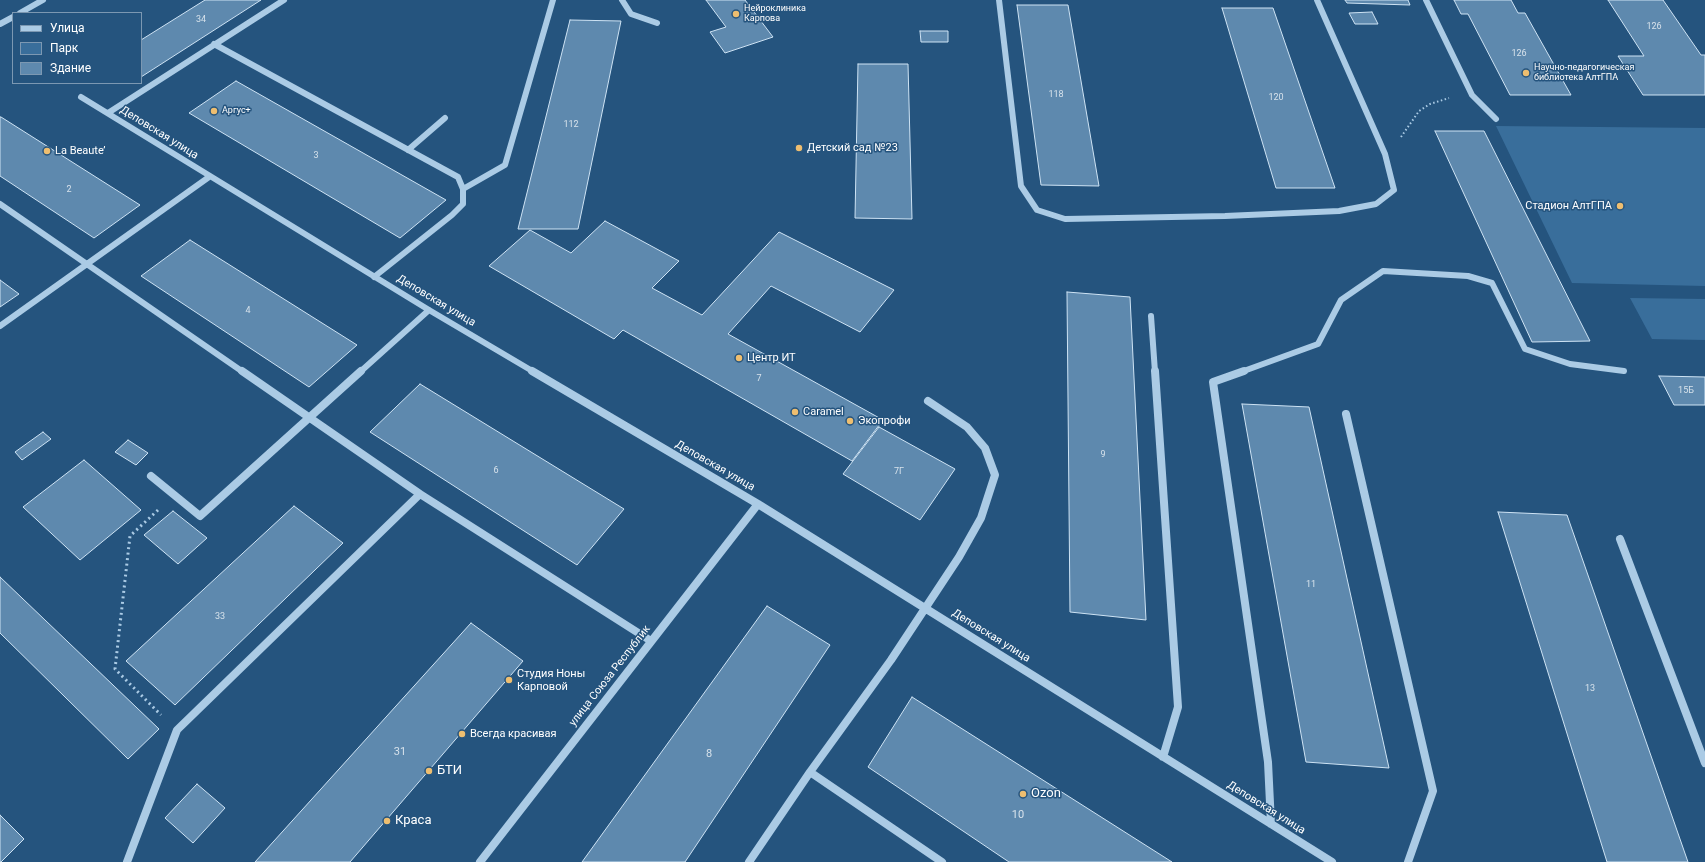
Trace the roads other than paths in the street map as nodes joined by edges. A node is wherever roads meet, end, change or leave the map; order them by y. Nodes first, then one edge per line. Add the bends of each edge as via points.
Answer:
1 (43, 0) edge
2 (284, 0) edge
3 (553, 0) edge
4 (622, 0) edge
5 (999, 0) edge
6 (1317, 0) edge
7 (1426, 0) edge
8 (22, 12) edge
9 (12, 18) edge
10 (657, 23) dead end
11 (0, 24) edge
12 (214, 44) junction
13 (81, 97) dead end
14 (108, 114) junction
15 (445, 118) dead end
16 (1496, 119) dead end
17 (408, 150) junction
18 (209, 177) junction
19 (463, 189) junction
20 (0, 204) edge
21 (89, 264) junction
22 (374, 276) junction
23 (429, 310) junction
24 (1151, 316) dead end
25 (0, 326) edge
26 (1624, 371) dead end
27 (928, 400) dead end
28 (1346, 414) dead end
29 (310, 418) junction
30 (151, 476) dead end
31 (420, 494) junction
32 (758, 504) junction
33 (1620, 539) dead end
34 (925, 608) junction
35 (651, 641) junction
36 (1164, 757) junction
37 (1705, 763) edge
38 (810, 772) junction
39 (1271, 824) junction
40 (127, 862) edge
41 (480, 862) edge
42 (749, 862) edge
43 (942, 862) edge
44 (1332, 862) edge
45 (1408, 862) edge

1 - 8 street
2 - 12 street
3 - 19 street via 505,165
4 - 10 street via 631,14
5 - 6 street via 1020,186 1038,210 1065,219 1339,211 1376,204 1394,190 1385,154
7 - 16 street via 1472,95
9 - 11 street
12 - 14 street
12 - 17 street
13 - 14 street, Деповская улица
14 - 18 street, Деповская улица
15 - 17 street
17 - 19 street via 458,178
18 - 21 street
18 - 22 street, Деповская улица
19 - 22 street via 463,204 452,215
20 - 21 street
21 - 25 street
21 - 29 street
22 - 23 street, Деповская улица
23 - 29 street
23 - 32 street, Деповская улица
24 - 36 street via 1178,707
26 - 39 street via 1570,364 1525,349 1492,283 1468,276 1382,271 1341,300 1318,344 1213,382 1268,762
27 - 34 street via 967,427 985,448 995,475 981,518
28 - 45 street via 1432,791
29 - 30 street via 200,516
29 - 31 street
31 - 35 street
31 - 40 street via 177,730
32 - 34 street, Деповская улица
32 - 35 street, улица Союза Республик
33 - 37 street
34 - 36 street, Деповская улица
34 - 38 street via 891,660
35 - 41 street, улица Союза Республик
36 - 39 street, Деповская улица
38 - 42 street
38 - 43 street
39 - 44 street, Деповская улица

